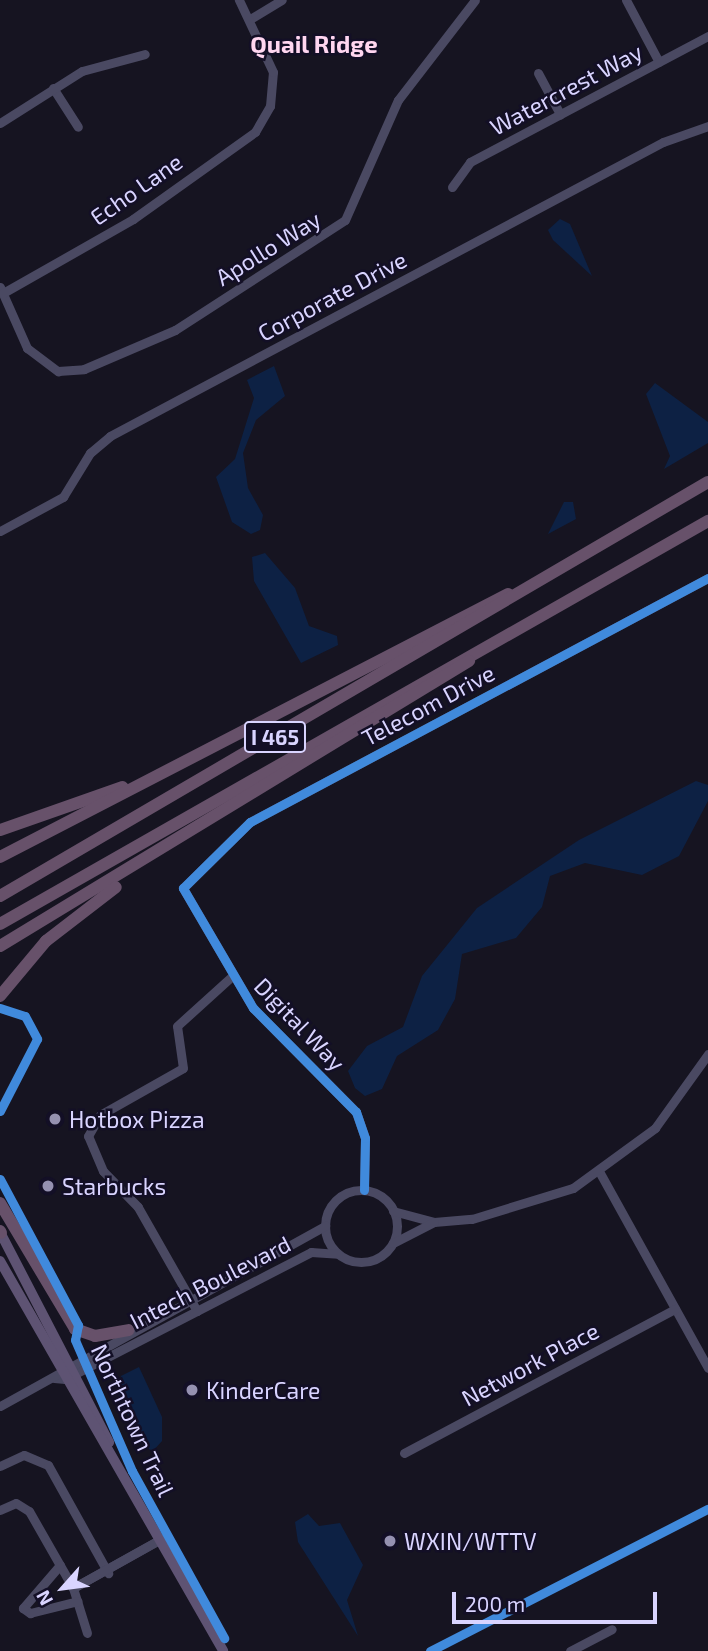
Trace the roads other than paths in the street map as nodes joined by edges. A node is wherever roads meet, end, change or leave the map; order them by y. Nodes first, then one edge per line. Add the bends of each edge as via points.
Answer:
1 (239, 0) edge
2 (282, 0) edge
3 (475, 0) edge
4 (626, 0) edge
5 (250, 19) junction
6 (708, 36) edge
7 (145, 54) dead end
8 (659, 62) junction
9 (537, 72) dead end
10 (53, 88) junction
11 (560, 114) junction
12 (0, 123) edge
13 (708, 126) edge
14 (78, 127) dead end
15 (452, 187) dead end
16 (2, 290) edge
17 (708, 482) edge
18 (708, 521) edge
19 (0, 531) edge
20 (708, 578) edge
21 (534, 583) junction
22 (483, 649) junction
23 (163, 771) junction
24 (0, 830) edge
25 (188, 837) junction
26 (0, 857) edge
27 (184, 888) joint
28 (0, 895) edge
29 (0, 924) edge
30 (0, 946) edge
31 (231, 977) junction
32 (0, 996) edge
33 (708, 1054) edge
34 (600, 1173) junction
35 (364, 1191) junction
36 (0, 1203) edge
37 (393, 1211) junction
38 (434, 1222) junction
39 (325, 1226) junction
40 (0, 1232) edge
41 (393, 1243) junction
42 (338, 1254) junction
43 (0, 1261) edge
44 (191, 1298) junction
45 (675, 1310) junction
46 (197, 1311) junction
47 (128, 1330) junction
48 (74, 1368) junction
49 (708, 1368) edge
50 (60, 1375) junction
51 (0, 1406) edge
52 (404, 1452) dead end
53 (114, 1455) junction
54 (0, 1466) edge
55 (0, 1510) edge
56 (161, 1539) junction
57 (60, 1564) junction
58 (106, 1570) junction
59 (73, 1588) junction
60 (78, 1601) junction
61 (612, 1629) dead end
62 (87, 1633) dead end
63 (223, 1651) edge
64 (570, 1651) edge

1 - 5 street
2 - 5 street
3 - 16 street, Apollo Way via 398,100 360,198 340,226 166,335 84,369 52,369 27,348
4 - 8 street
5 - 16 street, Echo Lane via 274,84 268,113 252,135 125,224
6 - 8 street, Watercrest Way
7 - 10 street via 96,65
8 - 11 street, Watercrest Way
9 - 11 street
10 - 12 street
10 - 14 street
11 - 15 street, Watercrest Way via 470,162
13 - 19 street, Corporate Drive via 663,142 110,436 92,450 62,497
17 - 21 highway, I 465
18 - 22 highway, I 465
20 - 27 street, Telecom Drive via 250,822
21 - 23 highway
21 - 28 highway, I 465
22 - 25 highway via 448,678
22 - 29 highway, I 465
23 - 24 highway
23 - 26 highway
25 - 30 highway
25 - 32 highway via 61,927
27 - 31 street, Digital Way
31 - 35 street, Digital Way via 253,1008 356,1112 366,1151
31 - 44 street via 177,1026 183,1068 100,1115 88,1133 103,1171 138,1207
33 - 34 street via 664,1119
34 - 38 street via 528,1207
34 - 45 street
35 - 37 street
35 - 39 street via 337,1199
36 - 47 highway via 75,1329 95,1336
37 - 38 street
37 - 41 street
38 - 41 street
39 - 42 street
39 - 44 street, Intech Boulevard
40 - 48 main road
41 - 42 street via 367,1262
42 - 46 street, Intech Boulevard via 311,1252
43 - 50 main road
44 - 46 street
44 - 47 street, Intech Boulevard
45 - 49 street
45 - 52 street, Network Place
46 - 48 street, Intech Boulevard
47 - 48 street, Intech Boulevard
48 - 50 street, Intech Boulevard
48 - 53 main road
50 - 51 street, Intech Boulevard
50 - 53 main road
53 - 56 main road
54 - 58 street via 24,1455 48,1465
55 - 57 street via 26,1506
56 - 58 street
56 - 63 main road
57 - 59 street
57 - 60 street via 23,1608 30,1613
58 - 59 street
59 - 60 street
60 - 62 street
61 - 64 street

